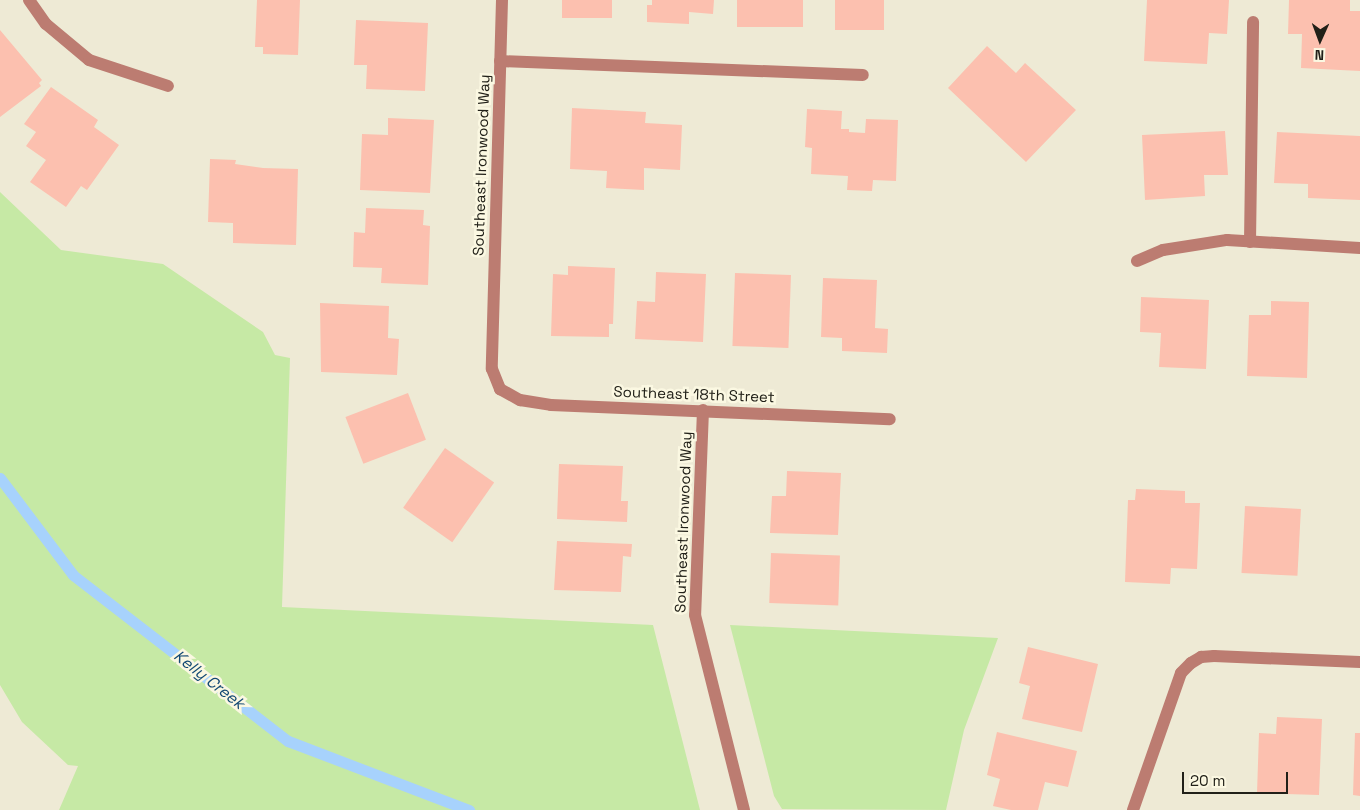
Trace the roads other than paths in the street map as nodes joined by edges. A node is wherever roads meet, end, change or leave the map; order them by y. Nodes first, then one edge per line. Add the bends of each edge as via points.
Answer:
1 (29, 0) edge
2 (502, 0) edge
3 (1253, 22) dead end
4 (500, 61) junction
5 (863, 75) dead end
6 (168, 86) dead end
7 (1250, 242) junction
8 (1360, 248) edge
9 (1137, 261) dead end
10 (500, 389) joint
11 (703, 410) junction
12 (890, 419) dead end
13 (1360, 662) edge
14 (744, 810) edge
15 (1133, 810) edge

1 - 6 street via 46,24 89,60
2 - 4 street, Southeast Ironwood Way
3 - 7 street
4 - 5 street
4 - 10 street, Southeast Ironwood Way via 492,369
7 - 8 street
7 - 9 street via 1194,244 1163,250
10 - 11 street, Southeast 18th Street via 520,400 551,404
11 - 12 street, Southeast 18th Street
11 - 14 street, Southeast Ironwood Way via 695,615
13 - 15 street via 1214,656 1201,657 1191,663 1182,672

